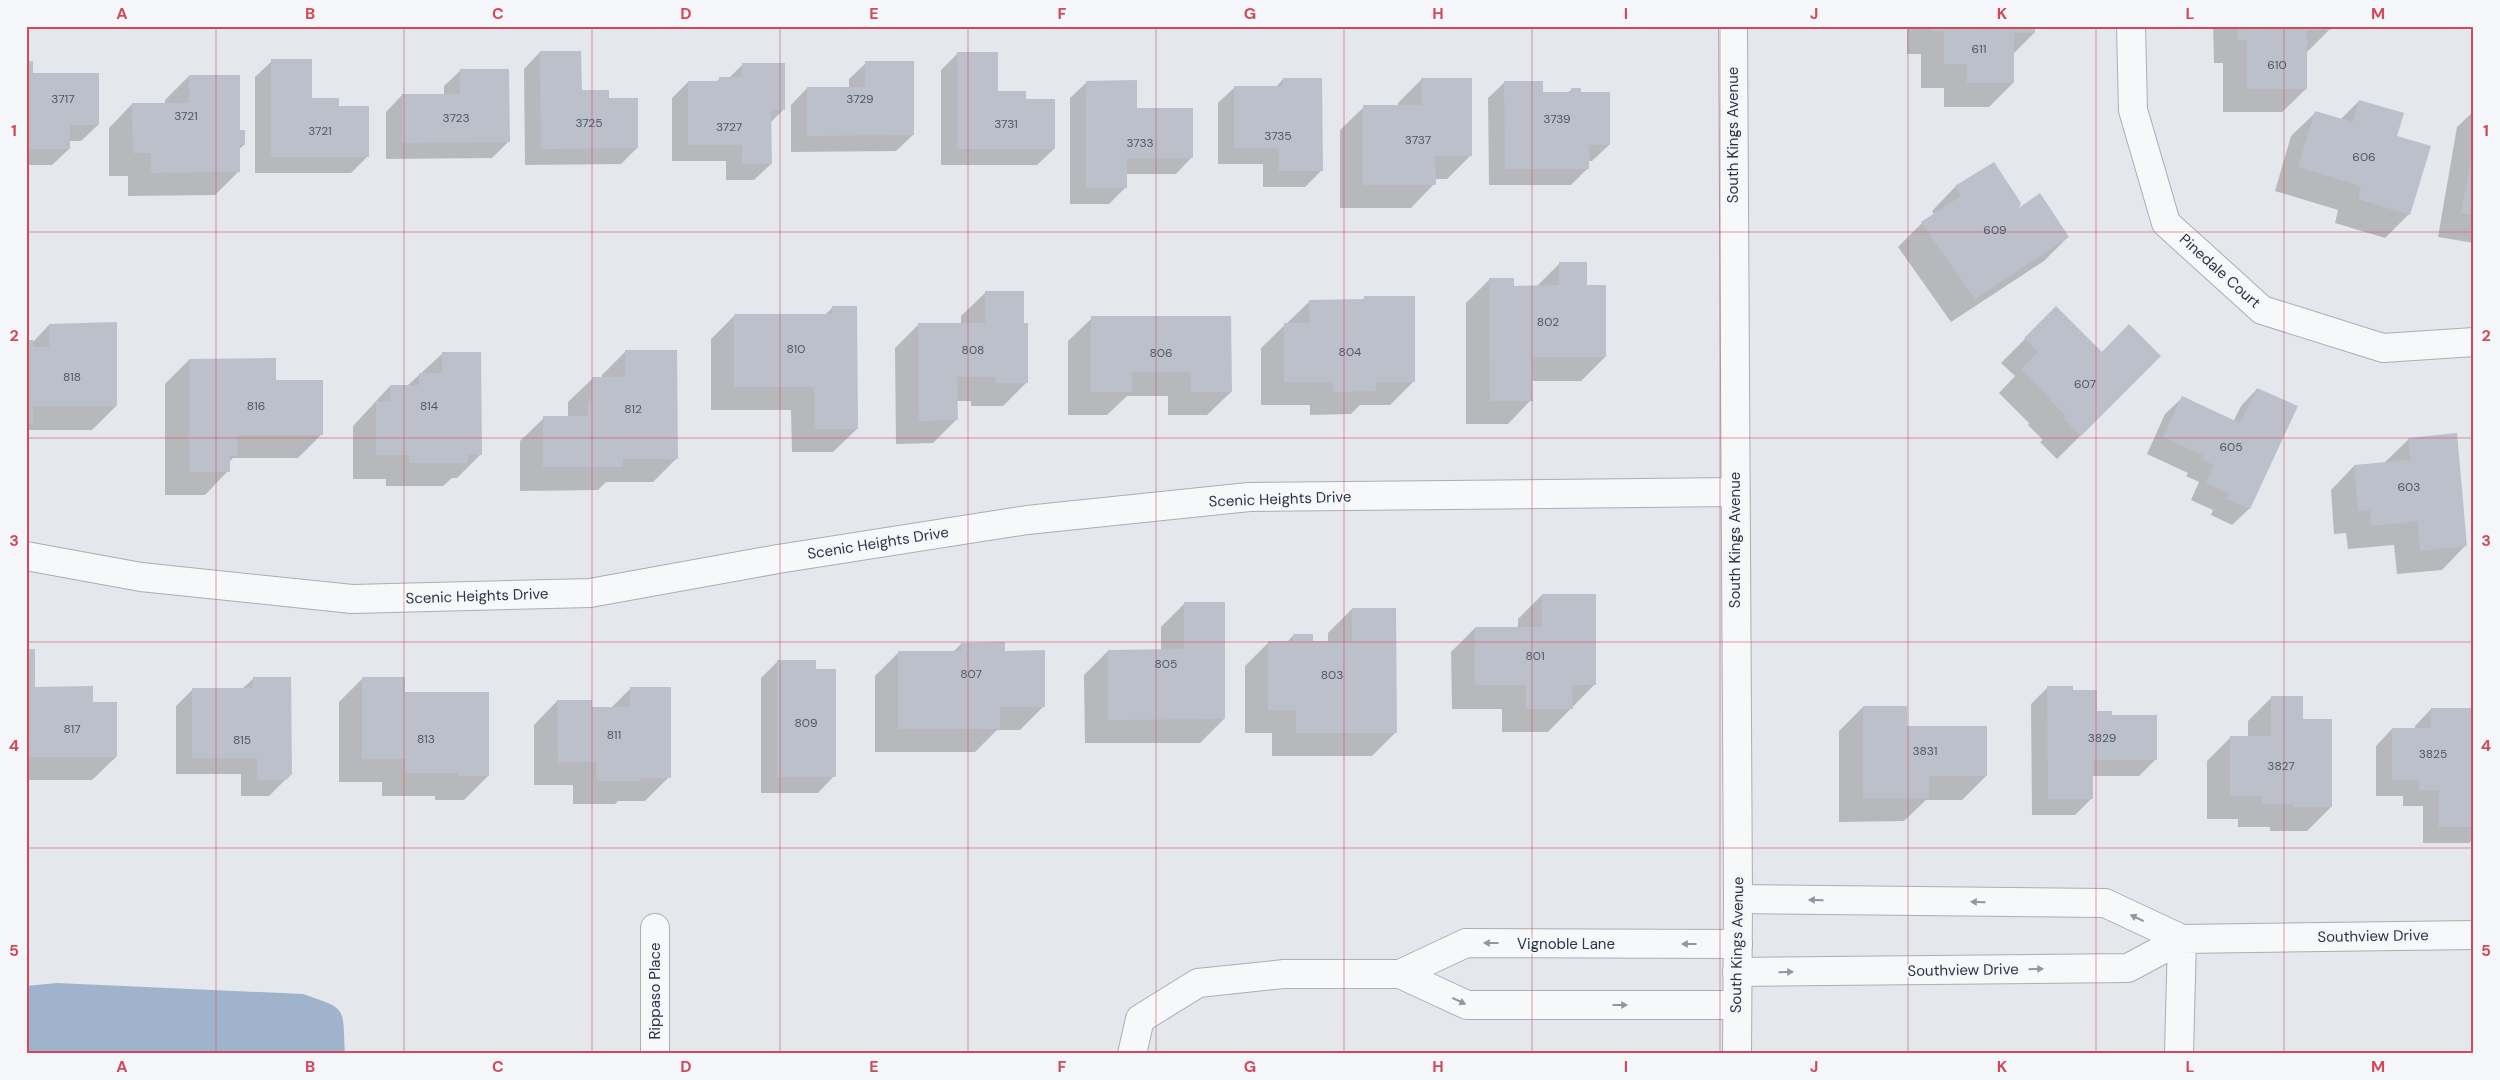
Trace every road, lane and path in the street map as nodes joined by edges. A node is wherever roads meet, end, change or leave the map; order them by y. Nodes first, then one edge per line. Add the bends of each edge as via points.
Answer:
1 (1733, 26) edge
2 (2131, 26) edge
3 (2474, 342) edge
4 (1734, 492) junction
5 (26, 556) edge
6 (1738, 899) junction
7 (655, 928) dead end
8 (2474, 935) edge
9 (2182, 939) junction
10 (1738, 944) junction
11 (1737, 972) junction
12 (1400, 974) junction
13 (1736, 1005) junction
14 (655, 1054) edge
15 (1132, 1054) edge
16 (1737, 1054) edge
17 (2179, 1054) edge

1 - 4 street, South Kings Avenue
2 - 3 street, Pinedale Court via 2133,110 2166,223 2262,310 2383,348
4 - 5 street, Scenic Heights Drive via 1250,497 1028,520 778,559 590,593 352,600 141,578
4 - 6 street, South Kings Avenue
9 -> 6 street, Southview Drive via 2105,903
6 - 10 street, South Kings Avenue
7 - 14 street, Rippaso Place
8 - 9 street, Southview Drive
11 -> 9 street, Southview Drive via 2128,968
9 - 17 street
10 - 11 street, South Kings Avenue
10 -> 12 street, Vignoble Lane via 1466,943
11 - 13 street, South Kings Avenue
12 -> 13 street, Vignoble Lane via 1467,1005
12 - 15 street, Vignoble Lane via 1284,974 1198,984 1140,1019
13 - 16 street, South Kings Avenue

